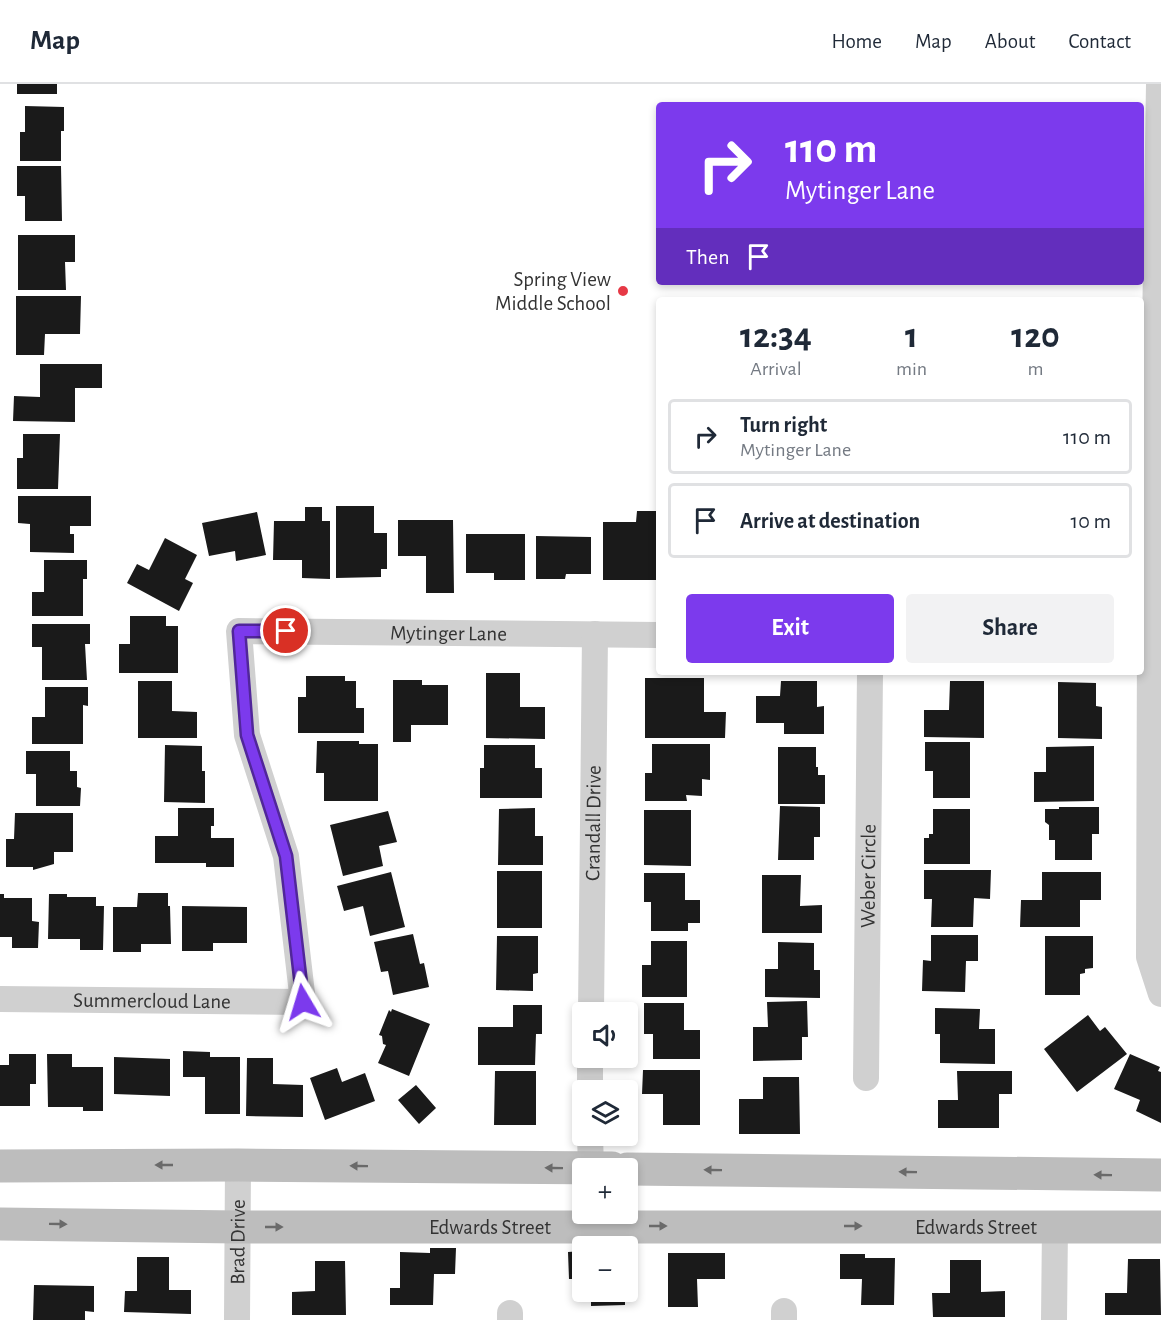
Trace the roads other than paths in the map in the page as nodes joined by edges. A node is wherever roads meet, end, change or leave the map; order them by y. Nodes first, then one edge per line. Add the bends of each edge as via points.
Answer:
1 (1159, 84) edge
2 (595, 634) junction
3 (656, 635) edge
4 (1145, 636) edge
5 (870, 675) edge
6 (1161, 994) edge
7 (0, 999) edge
8 (303, 1002) joint
9 (591, 1002) edge
10 (866, 1078) dead end
11 (238, 1165) junction
12 (0, 1166) edge
13 (572, 1168) edge
14 (638, 1169) edge
15 (1161, 1175) edge
16 (572, 1220) edge
17 (638, 1221) edge
18 (0, 1224) edge
19 (1055, 1226) junction
20 (238, 1227) junction
21 (1161, 1227) edge
22 (237, 1320) edge
23 (1054, 1320) edge

1 - 4 street
2 - 3 street, Mytinger Lane
2 - 8 street, Mytinger Lane via 239,631 247,735 286,856
2 - 9 street, Crandall Drive
4 - 6 street via 1149,957
5 - 10 street, Weber Circle
7 - 8 street, Summercloud Lane
11 -> 12 main road
13 -> 11 main road
11 - 20 street, Brad Drive
15 -> 14 main road
20 -> 16 main road, Edwards Street
17 -> 19 main road, Edwards Street
18 -> 20 main road, Edwards Street
19 - 21 main road, Edwards Street
19 - 23 street
20 - 22 street, Brad Drive

